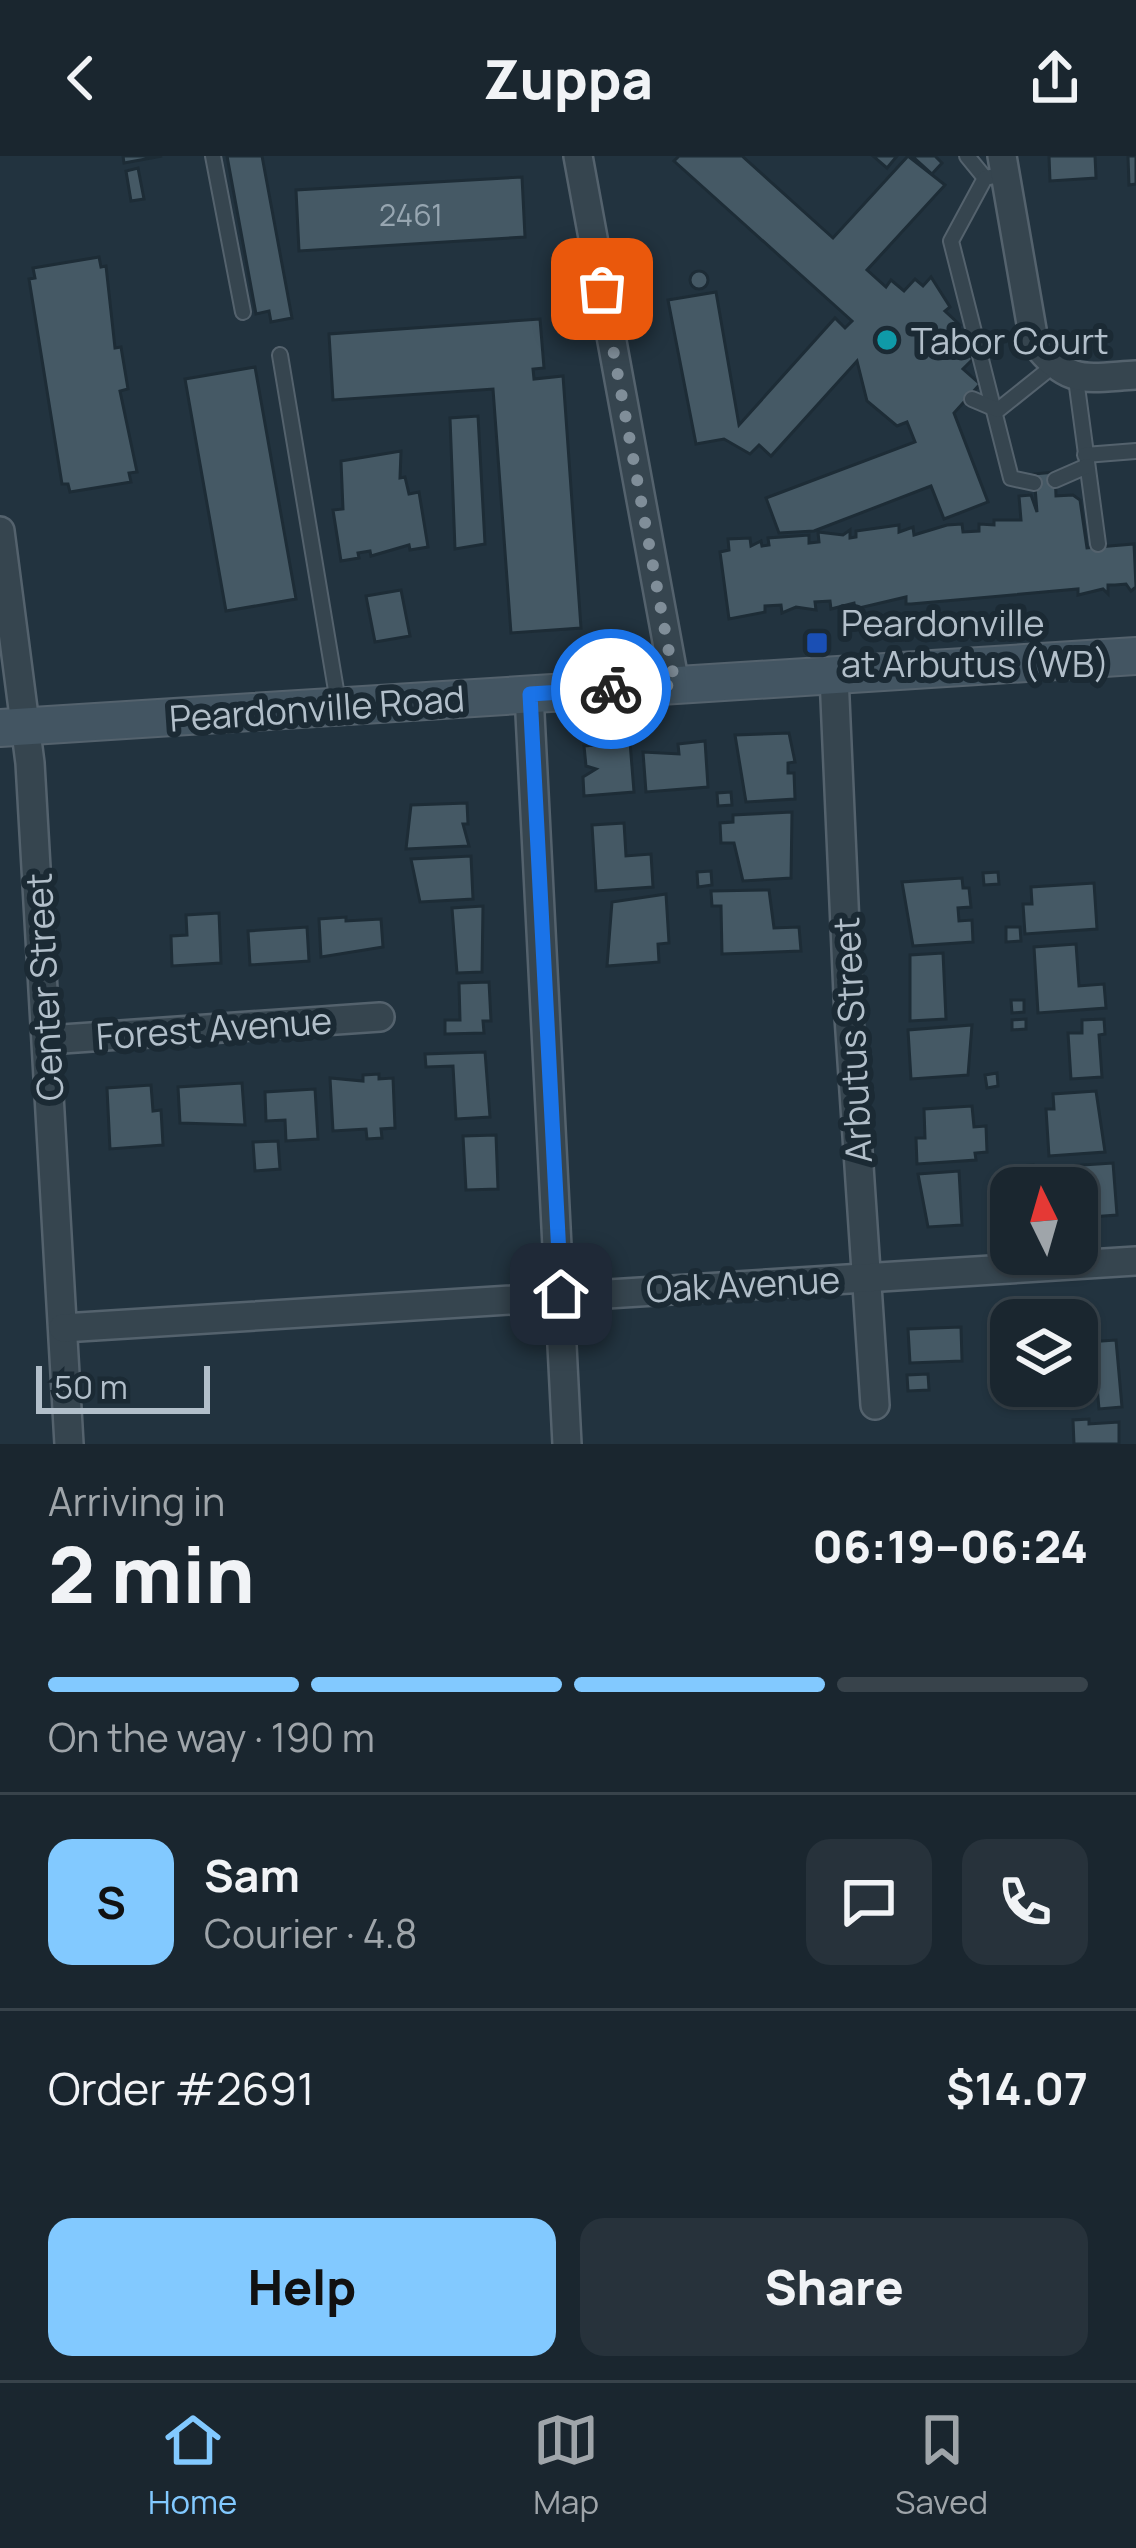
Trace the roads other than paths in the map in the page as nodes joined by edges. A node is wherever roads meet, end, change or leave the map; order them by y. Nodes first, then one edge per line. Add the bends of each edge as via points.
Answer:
1 (213, 156) edge
2 (578, 156) edge
3 (967, 156) edge
4 (998, 169) edge
5 (243, 312) dead end
6 (280, 355) dead end
7 (1064, 372) junction
8 (1136, 375) edge
9 (972, 399) dead end
10 (998, 410) junction
11 (1136, 451) edge
12 (1086, 460) junction
13 (1055, 480) dead end
14 (1034, 483) dead end
15 (0, 531) edge
16 (1098, 544) dead end
17 (1136, 656) edge
18 (834, 676) junction
19 (675, 685) junction
20 (530, 694) junction
21 (339, 707) junction
22 (13, 727) edge
23 (380, 1017) dead end
24 (48, 1040) junction
25 (1136, 1262) edge
26 (868, 1277) junction
27 (561, 1294) junction
28 (63, 1328) junction
29 (875, 1405) dead end
30 (69, 1444) edge
31 (567, 1444) edge

1 - 5 lane
2 - 19 street
3 - 4 lane
4 - 7 street via 1034,341
4 - 10 lane via 951,241
6 - 21 lane
7 - 8 street
7 - 10 lane
7 - 12 lane
9 - 10 lane
10 - 14 lane via 1011,478
11 - 12 lane
12 - 13 lane
12 - 16 lane
15 - 22 street, Center Street
17 - 18 main road, Peardonville Road
18 - 19 main road, Peardonville Road
18 - 26 street, Arbutus Street
19 - 20 main road, Peardonville Road
20 - 21 main road, Peardonville Road
20 - 27 street
21 - 22 main road, Peardonville Road
22 - 24 street, Center Street
23 - 24 street, Forest Avenue
24 - 28 street, Center Street
25 - 26 street, Oak Avenue
26 - 27 street, Oak Avenue
26 - 29 street, Arbutus Street
27 - 28 street, Oak Avenue
27 - 31 street
28 - 30 street, Center Street

